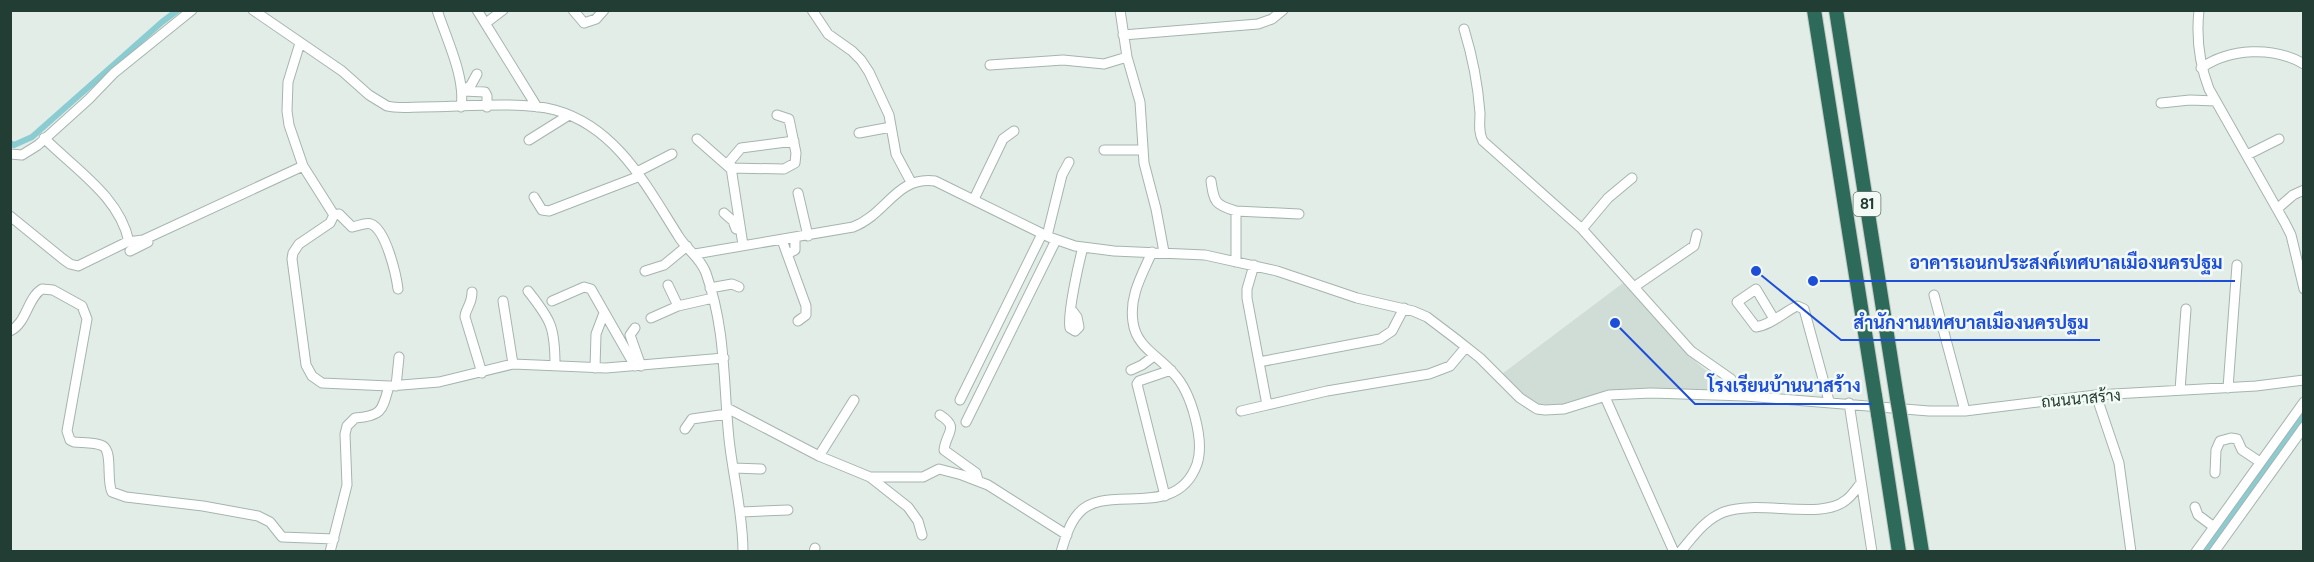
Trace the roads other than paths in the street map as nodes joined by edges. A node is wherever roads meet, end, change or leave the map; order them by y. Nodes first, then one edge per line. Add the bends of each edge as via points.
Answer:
1 (192, 10) edge
2 (253, 10) edge
3 (437, 10) edge
4 (477, 10) edge
5 (503, 10) edge
6 (573, 10) edge
7 (604, 10) edge
8 (812, 10) edge
9 (1120, 10) edge
10 (1284, 10) edge
11 (1814, 10) edge
12 (1836, 10) edge
13 (2199, 10) edge
14 (486, 23) junction
15 (1464, 29) dead end
16 (1123, 35) junction
17 (300, 43) junction
18 (1127, 57) junction
19 (990, 64) dead end
20 (2304, 64) edge
21 (2201, 68) junction
22 (477, 74) dead end
23 (463, 91) junction
24 (2216, 101) junction
25 (2161, 104) dead end
26 (461, 107) junction
27 (487, 107) junction
28 (537, 107) junction
29 (569, 115) junction
30 (777, 115) dead end
31 (1014, 130) dead end
32 (892, 132) junction
33 (859, 133) dead end
34 (44, 138) junction
35 (697, 139) dead end
36 (2279, 139) dead end
37 (529, 140) dead end
38 (794, 141) junction
39 (1104, 150) dead end
40 (1143, 150) junction
41 (10, 154) edge
42 (672, 154) dead end
43 (2247, 155) junction
44 (1069, 162) dead end
45 (304, 168) junction
46 (730, 168) junction
47 (638, 174) junction
48 (1632, 178) dead end
49 (1211, 181) dead end
50 (911, 182) junction
51 (2304, 190) edge
52 (798, 193) dead end
53 (534, 197) dead end
54 (974, 199) junction
55 (2277, 208) junction
56 (1236, 211) junction
57 (724, 213) dead end
58 (1299, 214) dead end
59 (334, 215) junction
60 (10, 216) edge
61 (1582, 229) junction
62 (1697, 234) dead end
63 (1044, 235) junction
64 (808, 236) junction
65 (795, 238) junction
66 (782, 240) junction
67 (1056, 240) junction
68 (687, 246) junction
69 (741, 246) junction
70 (130, 247) junction
71 (1083, 248) junction
72 (1152, 252) junction
73 (1164, 252) junction
74 (695, 254) junction
75 (787, 254) junction
76 (1236, 261) junction
77 (1254, 265) junction
78 (2237, 265) dead end
79 (645, 271) dead end
80 (668, 285) dead end
81 (740, 287) dead end
82 (1634, 287) junction
83 (710, 288) junction
84 (398, 289) dead end
85 (2304, 289) edge
86 (528, 291) dead end
87 (472, 292) dead end
88 (1934, 295) dead end
89 (713, 298) junction
90 (503, 301) dead end
91 (552, 301) dead end
92 (678, 306) junction
93 (1404, 308) junction
94 (1071, 309) dead end
95 (2186, 309) dead end
96 (604, 312) junction
97 (651, 318) dead end
98 (1774, 319) dead end
99 (2238, 320) dead end
100 (798, 321) dead end
101 (634, 328) dead end
102 (10, 331) edge
103 (1466, 347) junction
104 (1154, 356) junction
105 (399, 357) dead end
106 (724, 358) junction
107 (2230, 360) junction
108 (1260, 362) junction
109 (513, 364) junction
110 (555, 365) junction
111 (638, 366) junction
112 (595, 368) junction
113 (1131, 369) dead end
114 (1171, 370) junction
115 (482, 373) junction
116 (2304, 380) edge
117 (393, 386) junction
118 (2228, 388) junction
119 (2180, 390) junction
120 (2096, 395) junction
121 (1739, 396) junction
122 (1605, 397) junction
123 (854, 400) dead end
124 (960, 400) dead end
125 (1829, 401) junction
126 (2304, 402) edge
127 (1854, 403) junction
128 (1267, 405) junction
129 (727, 411) junction
130 (1241, 411) dead end
131 (1965, 411) junction
132 (940, 415) dead end
133 (966, 422) dead end
134 (2304, 427) edge
135 (685, 429) dead end
136 (819, 456) junction
137 (2260, 462) junction
138 (734, 468) junction
139 (761, 469) dead end
140 (2215, 473) dead end
141 (870, 477) junction
142 (978, 480) junction
143 (1861, 483) junction
144 (1165, 496) junction
145 (2195, 507) dead end
146 (788, 510) dead end
147 (741, 512) junction
148 (2214, 527) junction
149 (922, 535) dead end
150 (1067, 535) junction
151 (334, 539) junction
152 (1870, 550) edge
153 (330, 552) edge
154 (743, 552) edge
155 (1061, 552) edge
156 (1674, 552) edge
157 (1680, 552) edge
158 (1899, 552) edge
159 (1922, 552) edge
160 (2131, 552) edge
161 (2196, 552) edge
162 (2214, 552) edge

1 - 34 street via 114,73
2 - 17 street
3 - 23 street
4 - 14 street
5 - 14 street
6 - 7 street via 584,23
8 - 32 street via 828,34 861,60 884,101
9 - 16 street
10 - 16 street via 1258,24
11 - 158 highway, 81, bridge
12 - 159 highway, 81, bridge
13 - 21 street
14 - 28 street
15 - 61 street via 1473,64 1481,139
16 - 18 street
17 - 26 street via 380,103 393,107
17 - 45 street via 288,82 287,111
18 - 19 street via 1104,63 1063,60
18 - 40 street via 1140,102
20 - 21 street via 2282,53 2240,53
21 - 24 street
22 - 23 street
23 - 26 street
23 - 27 street via 484,92
24 - 25 street
24 - 43 street
26 - 27 street
27 - 28 street
28 - 29 street
29 - 37 street
29 - 47 street via 607,137
30 - 38 street via 789,119
31 - 54 street via 1003,139
32 - 33 street
32 - 50 street via 896,154
34 - 41 street via 22,155
34 - 70 street via 105,195 123,223
35 - 46 street
36 - 43 street
38 - 46 street via 741,148 730,161
38 - 46 street via 797,159 790,167
39 - 40 street
40 - 73 street
42 - 47 street
43 - 55 street
44 - 63 street
45 - 59 street
45 - 70 street
46 - 69 street
47 - 53 street via 549,211 542,210
47 - 68 street
48 - 61 street via 1608,198
49 - 56 street via 1216,202
50 - 54 street, ถนนนาสร้าง via 935,181
50 - 64 street via 865,223
51 - 55 street
52 - 64 street
54 - 63 street, ถนนนาสร้าง
55 - 85 street via 2291,235
56 - 58 street
56 - 76 street
57 - 69 street via 733,221
59 - 84 street via 339,214 352,227 373,225 393,264
59 - 117 street via 330,223 299,244 293,253 292,272 306,365 322,383
60 - 70 street via 75,266
61 - 82 street
62 - 82 street via 1691,248
63 - 67 street, ถนนนาสร้าง
63 - 124 street
64 - 65 street
65 - 66 street
65 - 75 street via 795,250
66 - 69 street
66 - 75 street
67 - 71 street, ถนนนาสร้าง
67 - 133 street
68 - 74 street
68 - 79 street via 664,264
69 - 74 street
71 - 72 street, ถนนนาสร้าง
71 - 94 street
72 - 73 street, ถนนนาสร้าง
72 - 104 street via 1132,308 1136,336
73 - 76 street, ถนนนาสร้าง
74 - 83 street
75 - 100 street via 806,306 806,315
76 - 77 street, ถนนนาสร้าง
77 - 93 street, ถนนนาสร้าง via 1357,298
77 - 108 street via 1247,298
78 - 107 street
80 - 92 street
81 - 83 street via 732,284
82 - 121 street via 1691,351 1731,379
83 - 89 street
86 - 110 street via 552,327
87 - 115 street via 465,317
88 - 131 street
89 - 92 street
89 - 106 street
90 - 109 street
91 - 96 street via 584,286 594,293
92 - 97 street
93 - 103 street, ถนนนาสร้าง via 1427,317
93 - 108 street via 1392,331 1380,339
95 - 119 street
96 - 111 street
96 - 112 street via 596,334
98 - 125 street via 1797,306 1804,309
99 - 107 street via 2235,351
101 - 111 street via 630,335
102 - 151 street via 18,326 42,289 53,290 85,310 87,319 67,431 74,442 105,448 112,492 258,516 270,522 282,537
103 - 122 street, ถนนนาสร้าง via 1537,409 1564,409
103 - 128 street via 1450,366 1436,372
104 - 113 street
104 - 114 street
105 - 117 street
106 - 111 street
106 - 129 street
107 - 118 street
108 - 128 street
109 - 110 street
109 - 115 street
110 - 112 street
111 - 112 street
114 - 144 street via 1188,398 1200,450 1193,474
114 - 144 street via 1137,384
115 - 117 street
116 - 118 street, ถนนนาสร้าง
117 - 151 street via 378,413 355,418 347,426 347,485
118 - 119 street, ถนนนาสร้าง
119 - 120 street, ถนนนาสร้าง
120 - 131 street, ถนนนาสร้าง
120 - 160 street via 2119,463
121 - 122 street, ถนนนาสร้าง via 1631,393
121 - 125 street, ถนนนาสร้าง
122 - 156 street
123 - 136 street
125 - 127 street, ถนนนาสร้าง
126 - 137 street
127 - 131 street, ถนนนาสร้าง
127 - 143 street
128 - 130 street
129 - 135 street via 692,419
129 - 136 street
129 - 138 street
132 - 142 street via 951,423 944,450 976,473
134 - 162 street
136 - 141 street
137 - 140 street via 2242,450 2237,439 2224,439 2216,450
137 - 148 street
138 - 139 street
138 - 147 street
141 - 142 street via 922,477 939,469
141 - 149 street via 908,507
142 - 150 street
143 - 152 street
143 - 157 street via 1846,501 1833,507 1763,506 1724,512 1709,520
144 - 150 street via 1089,506 1078,514
145 - 148 street via 2198,515
146 - 147 street
147 - 154 street
148 - 161 street
150 - 155 street
151 - 153 street

